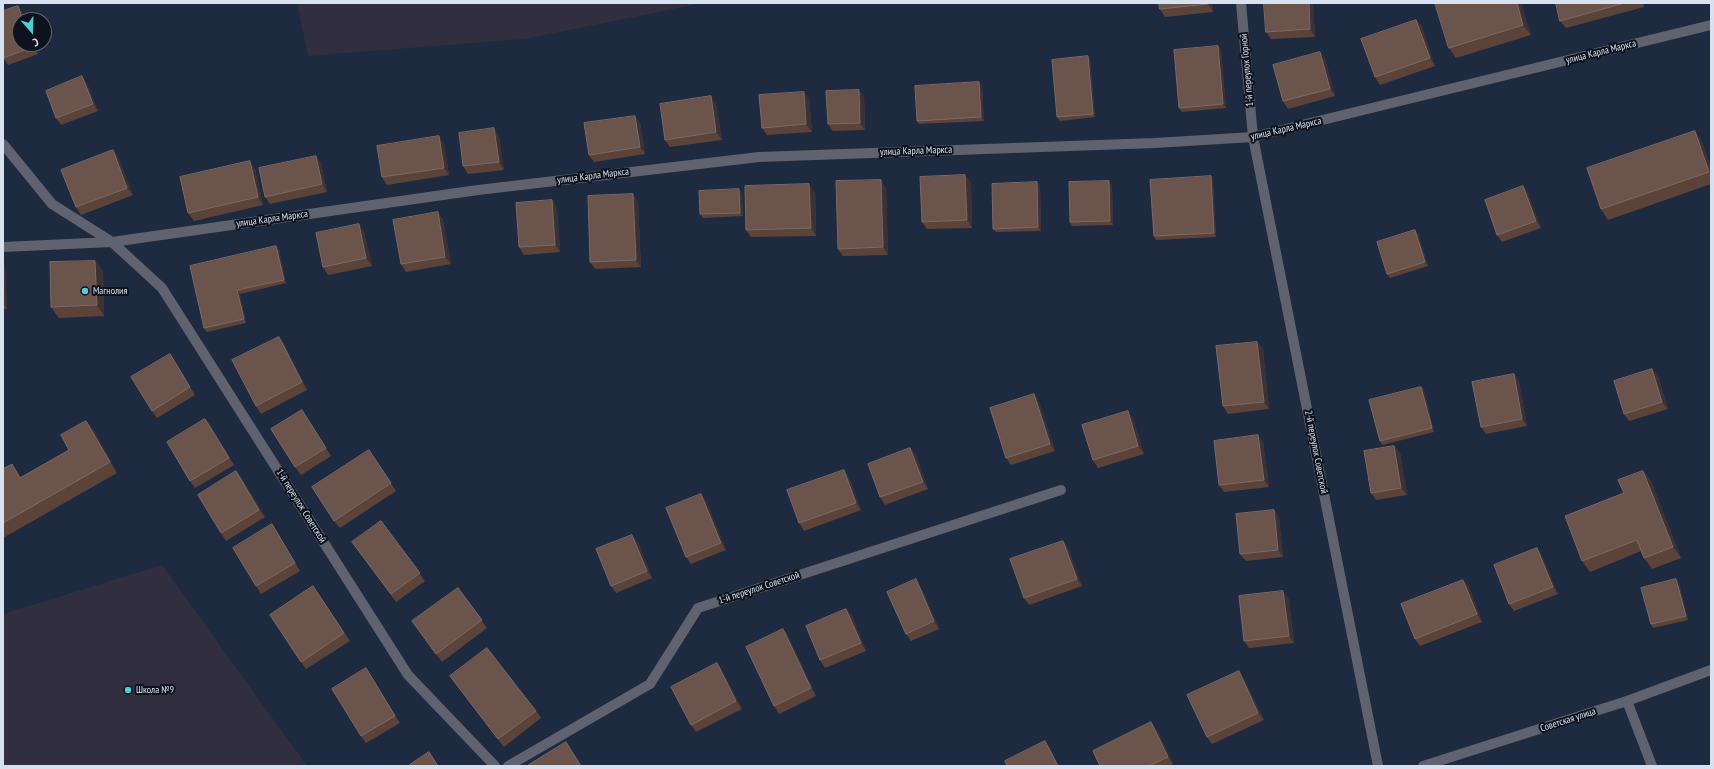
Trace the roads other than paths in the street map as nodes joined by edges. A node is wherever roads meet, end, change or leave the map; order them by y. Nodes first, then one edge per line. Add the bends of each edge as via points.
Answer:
1 (1241, 3) edge
2 (1711, 25) edge
3 (1253, 137) junction
4 (3, 144) edge
5 (112, 242) junction
6 (3, 247) edge
7 (1061, 490) dead end
8 (1711, 670) edge
9 (1627, 701) junction
10 (494, 766) edge
11 (508, 766) edge
12 (1378, 766) edge
13 (1423, 766) edge
14 (1652, 766) edge

1 - 3 street, 1-й переулок Горной
2 - 3 street, улица Карла Маркса
3 - 5 street, улица Карла Маркса via 1155,143 759,157 478,190
3 - 12 street, 2-й переулок Советской
4 - 5 street via 52,204
5 - 6 street, улица Карла Маркса
5 - 10 street, 1-й переулок Советской via 162,288 408,675
7 - 11 street, 1-й переулок Советской via 698,608 650,684
8 - 9 street, Советская улица
9 - 13 street, Советская улица
9 - 14 street

